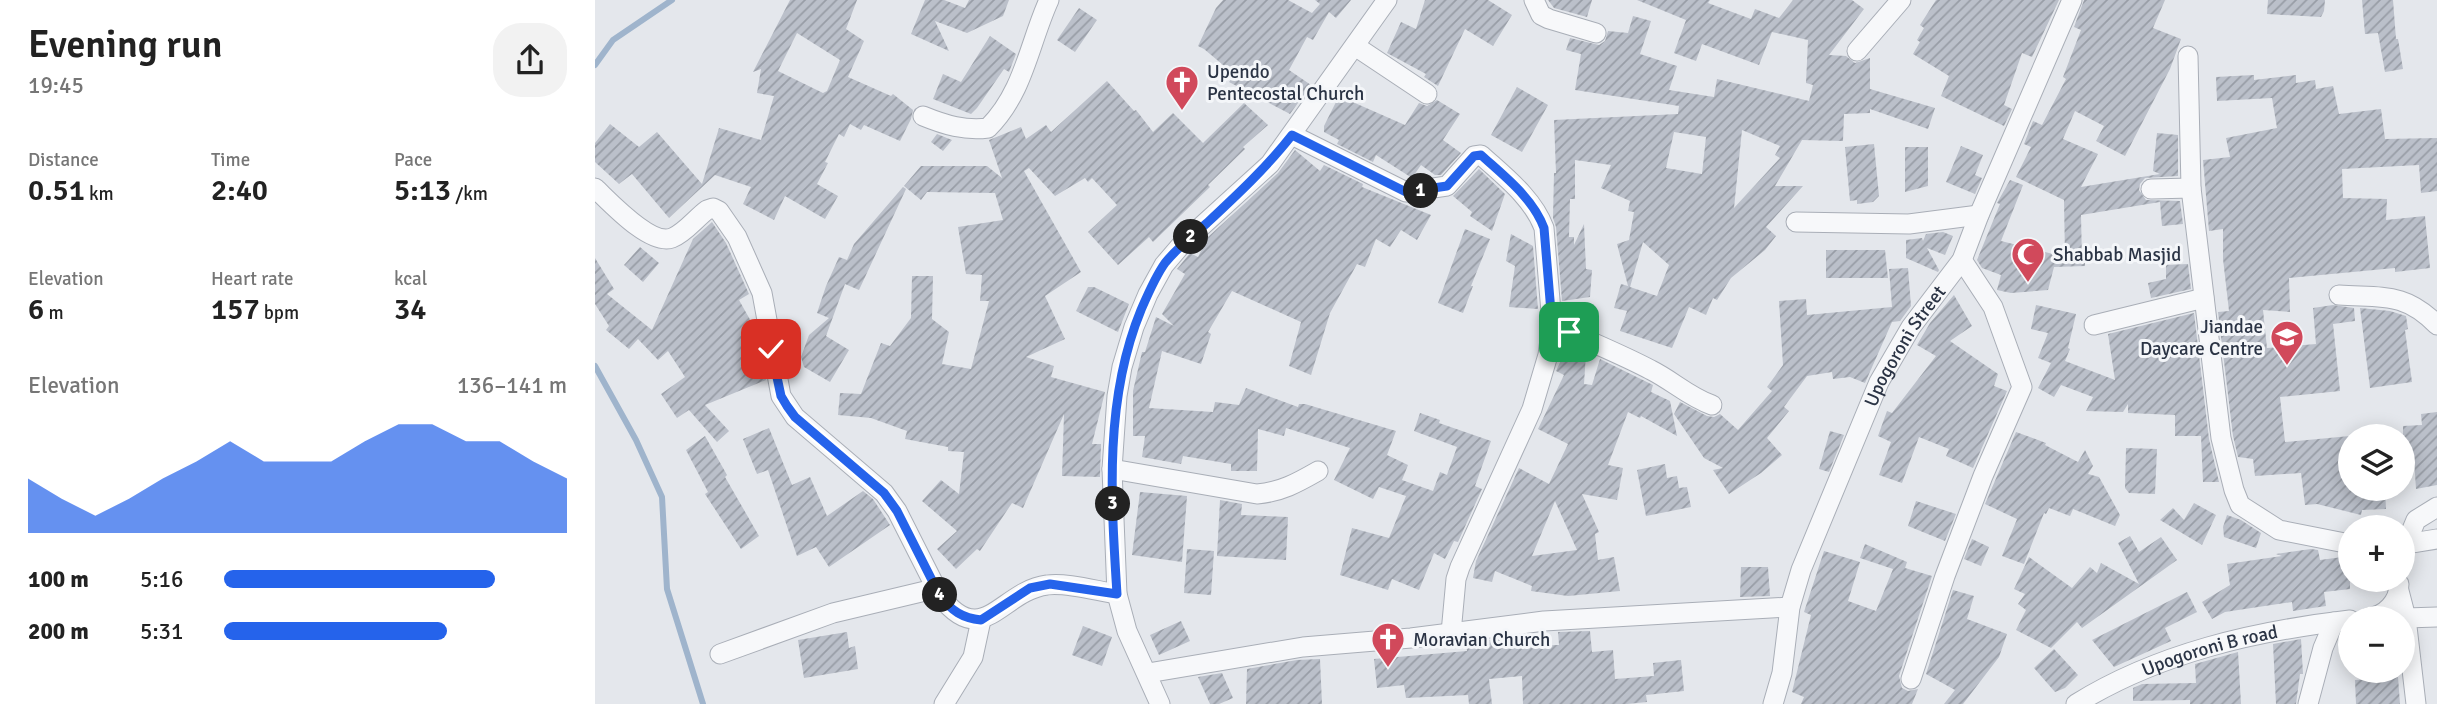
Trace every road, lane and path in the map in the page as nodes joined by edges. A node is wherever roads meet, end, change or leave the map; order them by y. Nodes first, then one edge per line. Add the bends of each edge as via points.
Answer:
1 (1049, 0) edge
2 (1387, 0) edge
3 (1534, 0) edge
4 (2072, 0) edge
5 (1894, 3) edge
6 (1596, 33) dead end
7 (1355, 46) junction
8 (1857, 51) dead end
9 (2188, 57) dead end
10 (1427, 94) dead end
11 (923, 116) dead end
12 (1292, 135) junction
13 (595, 188) edge
14 (2191, 188) junction
15 (2151, 189) dead end
16 (1979, 215) junction
17 (1796, 222) dead end
18 (1962, 260) junction
19 (2339, 295) dead end
20 (2204, 298) junction
21 (1552, 324) junction
22 (2094, 325) dead end
23 (2437, 326) edge
24 (1712, 405) dead end
25 (1112, 469) junction
26 (1318, 471) dead end
27 (2437, 508) edge
28 (2415, 522) edge
29 (2437, 539) edge
30 (2338, 542) edge
31 (2415, 544) edge
32 (937, 588) junction
33 (1117, 594) junction
34 (1790, 607) junction
35 (2437, 617) edge
36 (2415, 618) edge
37 (981, 620) junction
38 (2338, 622) edge
39 (2338, 627) edge
40 (1451, 633) junction
41 (720, 654) dead end
42 (1148, 673) junction
43 (1911, 679) dead end
44 (2414, 683) edge
45 (944, 704) edge
46 (1160, 704) edge
47 (1773, 704) edge
48 (2076, 704) edge
49 (2308, 704) edge
50 (2416, 704) edge

1 - 11 street via 1011,101 988,128 954,127
2 - 7 street
3 - 6 street via 1541,15
4 - 16 street, Upogoroni Street
5 - 8 street
7 - 10 street
7 - 12 street
9 - 14 street
12 - 21 street via 1406,192 1447,186 1474,156 1481,155 1539,215
12 - 25 street via 1270,164 1182,244 1148,294 1122,367
13 - 32 street via 636,224 662,239 672,238 707,209 719,211 737,237 762,293 781,396 795,417 884,493
14 - 15 street
14 - 20 street
16 - 17 street via 1909,224
16 - 18 street, Upogoroni Street
18 - 34 street, Upogoroni Street via 1911,327 1879,382
18 - 43 street via 1993,306 2022,387 1978,489
19 - 23 street via 2402,299
20 - 22 street
20 - 30 street via 2221,438 2240,505 2279,530
21 - 24 street via 1656,372
21 - 40 street via 1532,409 1460,567
25 - 26 street via 1257,494 1292,487
25 - 33 street
27 - 28 street
29 - 31 street
32 - 37 street via 950,608
32 - 41 street via 833,613
33 - 37 street via 1050,584 1030,588
33 - 42 street via 1127,631
34 - 40 street via 1590,617
34 - 47 street, Upogoroni Street via 1782,673
35 - 36 street
37 - 45 street via 973,657
38 - 48 street, Upogoroni B road via 2267,632 2195,650
39 - 49 street via 2323,648
40 - 42 street via 1303,647
42 - 46 street
44 - 50 street

